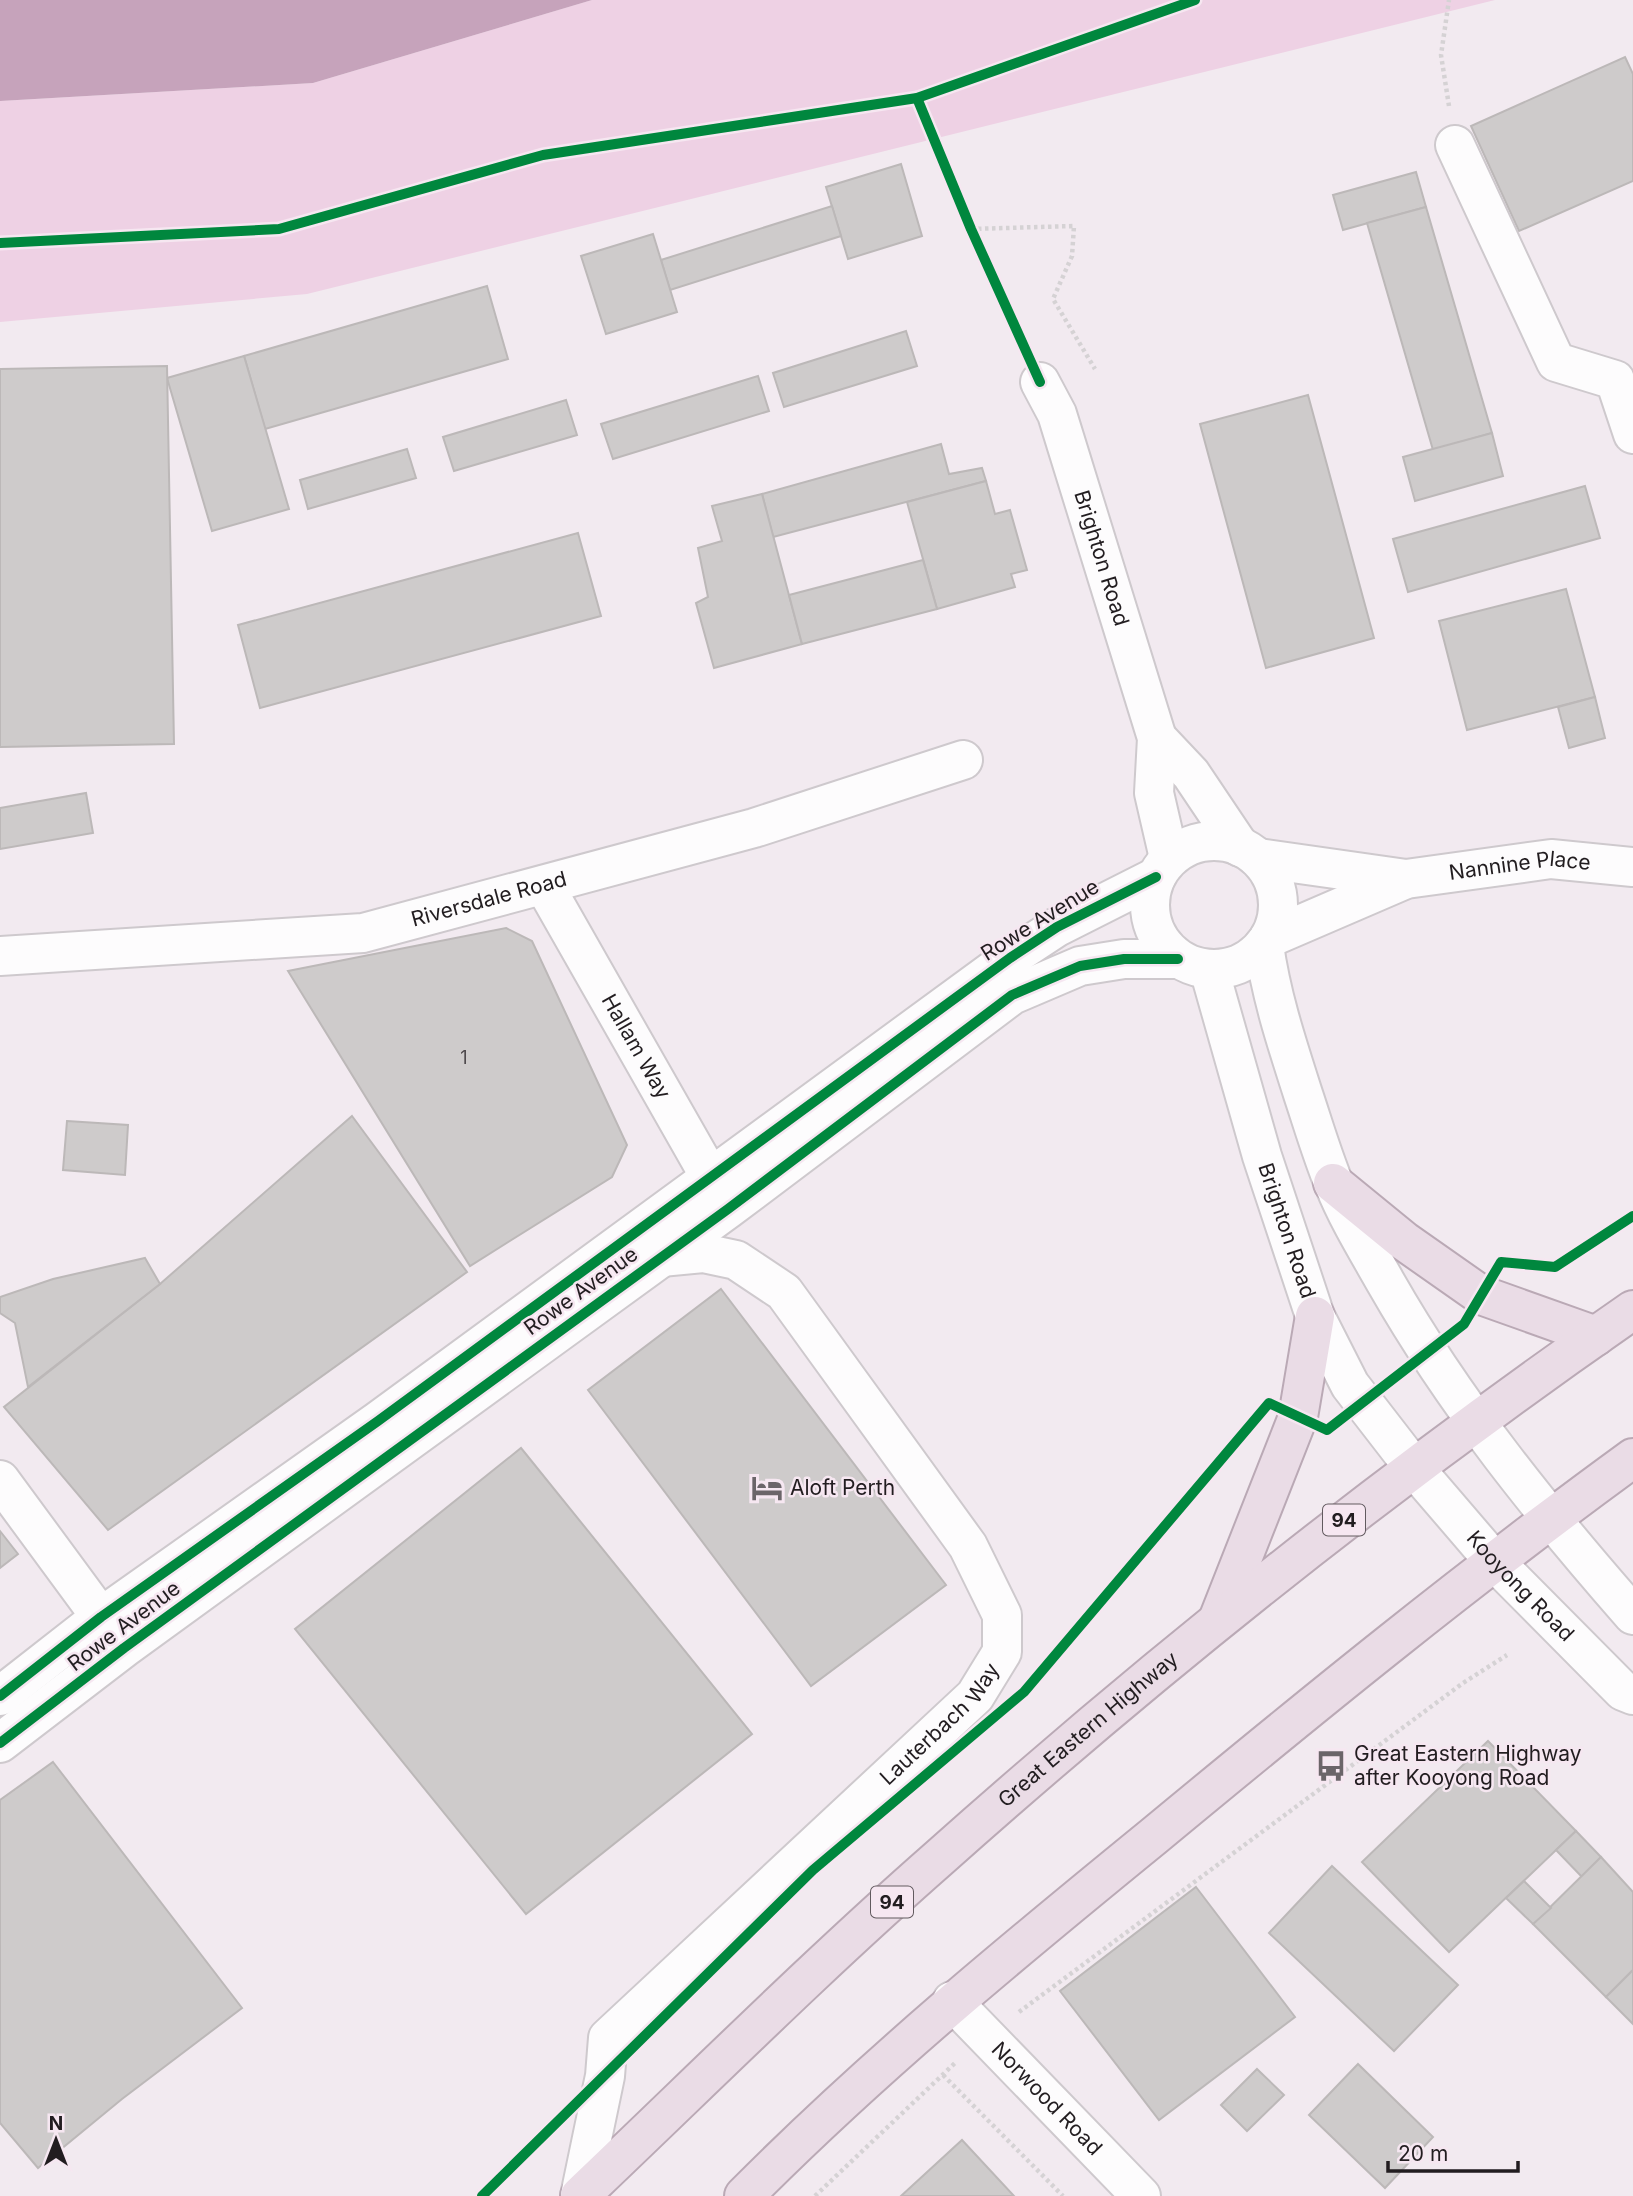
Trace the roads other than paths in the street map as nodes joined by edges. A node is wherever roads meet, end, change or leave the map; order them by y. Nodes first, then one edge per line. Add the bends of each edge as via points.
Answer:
1 (1455, 145) road end
2 (1040, 382) dead end
3 (1633, 434) edge
4 (1157, 738) junction
5 (963, 760) dead end
6 (1249, 852) junction
7 (1633, 867) edge
8 (1162, 868) junction
9 (1406, 879) junction
10 (544, 885) junction
11 (1267, 941) junction
12 (0, 956) edge
13 (1193, 964) junction
14 (709, 1176) junction
15 (1334, 1183) junction
16 (728, 1209) junction
17 (660, 1257) junction
18 (1633, 1310) edge
19 (1315, 1316) junction
20 (1596, 1336) junction
21 (1476, 1424) junction
22 (1633, 1458) edge
23 (1415, 1469) junction
24 (0, 1480) edge
25 (1550, 1520) junction
26 (1494, 1561) junction
27 (1633, 1615) edge
28 (102, 1617) junction
29 (1217, 1622) junction
30 (124, 1648) junction
31 (1633, 1695) edge
32 (0, 1696) edge
33 (0, 1743) edge
34 (952, 2001) junction
35 (580, 2196) edge
36 (744, 2196) edge
37 (1141, 2196) edge

1 - 3 street via 1556,362 1615,380
2 - 4 street, Brighton Road via 1057,414
4 - 6 street, Brighton Road
4 - 8 street, Brighton Road via 1154,793
5 - 10 street, Riversdale Road via 754,828
6 - 8 street via 1228,842 1203,842 1179,850
6 - 9 street, Nannine Place
6 - 11 street via 1271,876 1278,896 1277,918
7 - 9 street, Nannine Place via 1551,859
8 - 13 street via 1149,904 1151,922 1164,946
8 - 14 street, Rowe Avenue via 1020,952
9 - 11 street, Nannine Place
10 - 12 street, Riversdale Road via 363,933
10 - 14 street, Hallam Way
11 - 13 street via 1240,964
11 - 15 street via 1269,983
13 - 16 street, Rowe Avenue via 1124,959 1080,966 1012,995
13 - 19 street, Brighton Road
14 - 16 street, Hallam Way
14 - 28 street, Rowe Avenue via 378,1421
15 - 20 highway via 1404,1241 1481,1295
15 - 21 street via 1417,1336
16 - 17 street, Rowe Avenue
17 - 30 street, Rowe Avenue
17 - 35 street, Lauterbach Way via 703,1253 736,1260 784,1292 968,1546 1002,1615 1002,1652 975,1696 608,2038 605,2076
18 - 20 highway, Great Eastern Highway / 94
19 - 23 street, Brighton Road via 1350,1385
19 - 29 highway via 1298,1416
20 - 21 highway, Great Eastern Highway / 94
21 - 23 highway, Great Eastern Highway / 94
21 - 25 street
22 - 25 highway
23 - 26 street, Kooyong Road
23 - 29 highway, Great Eastern Highway / 94
24 - 28 street
25 - 26 highway
25 - 27 street
26 - 31 street, Kooyong Road via 1623,1691
26 - 34 highway via 1236,1765
28 - 30 street
28 - 32 street, Rowe Avenue
29 - 35 highway, Great Eastern Highway / 94 via 937,1859
30 - 33 street, Rowe Avenue
34 - 36 highway
34 - 37 street, Norwood Road

